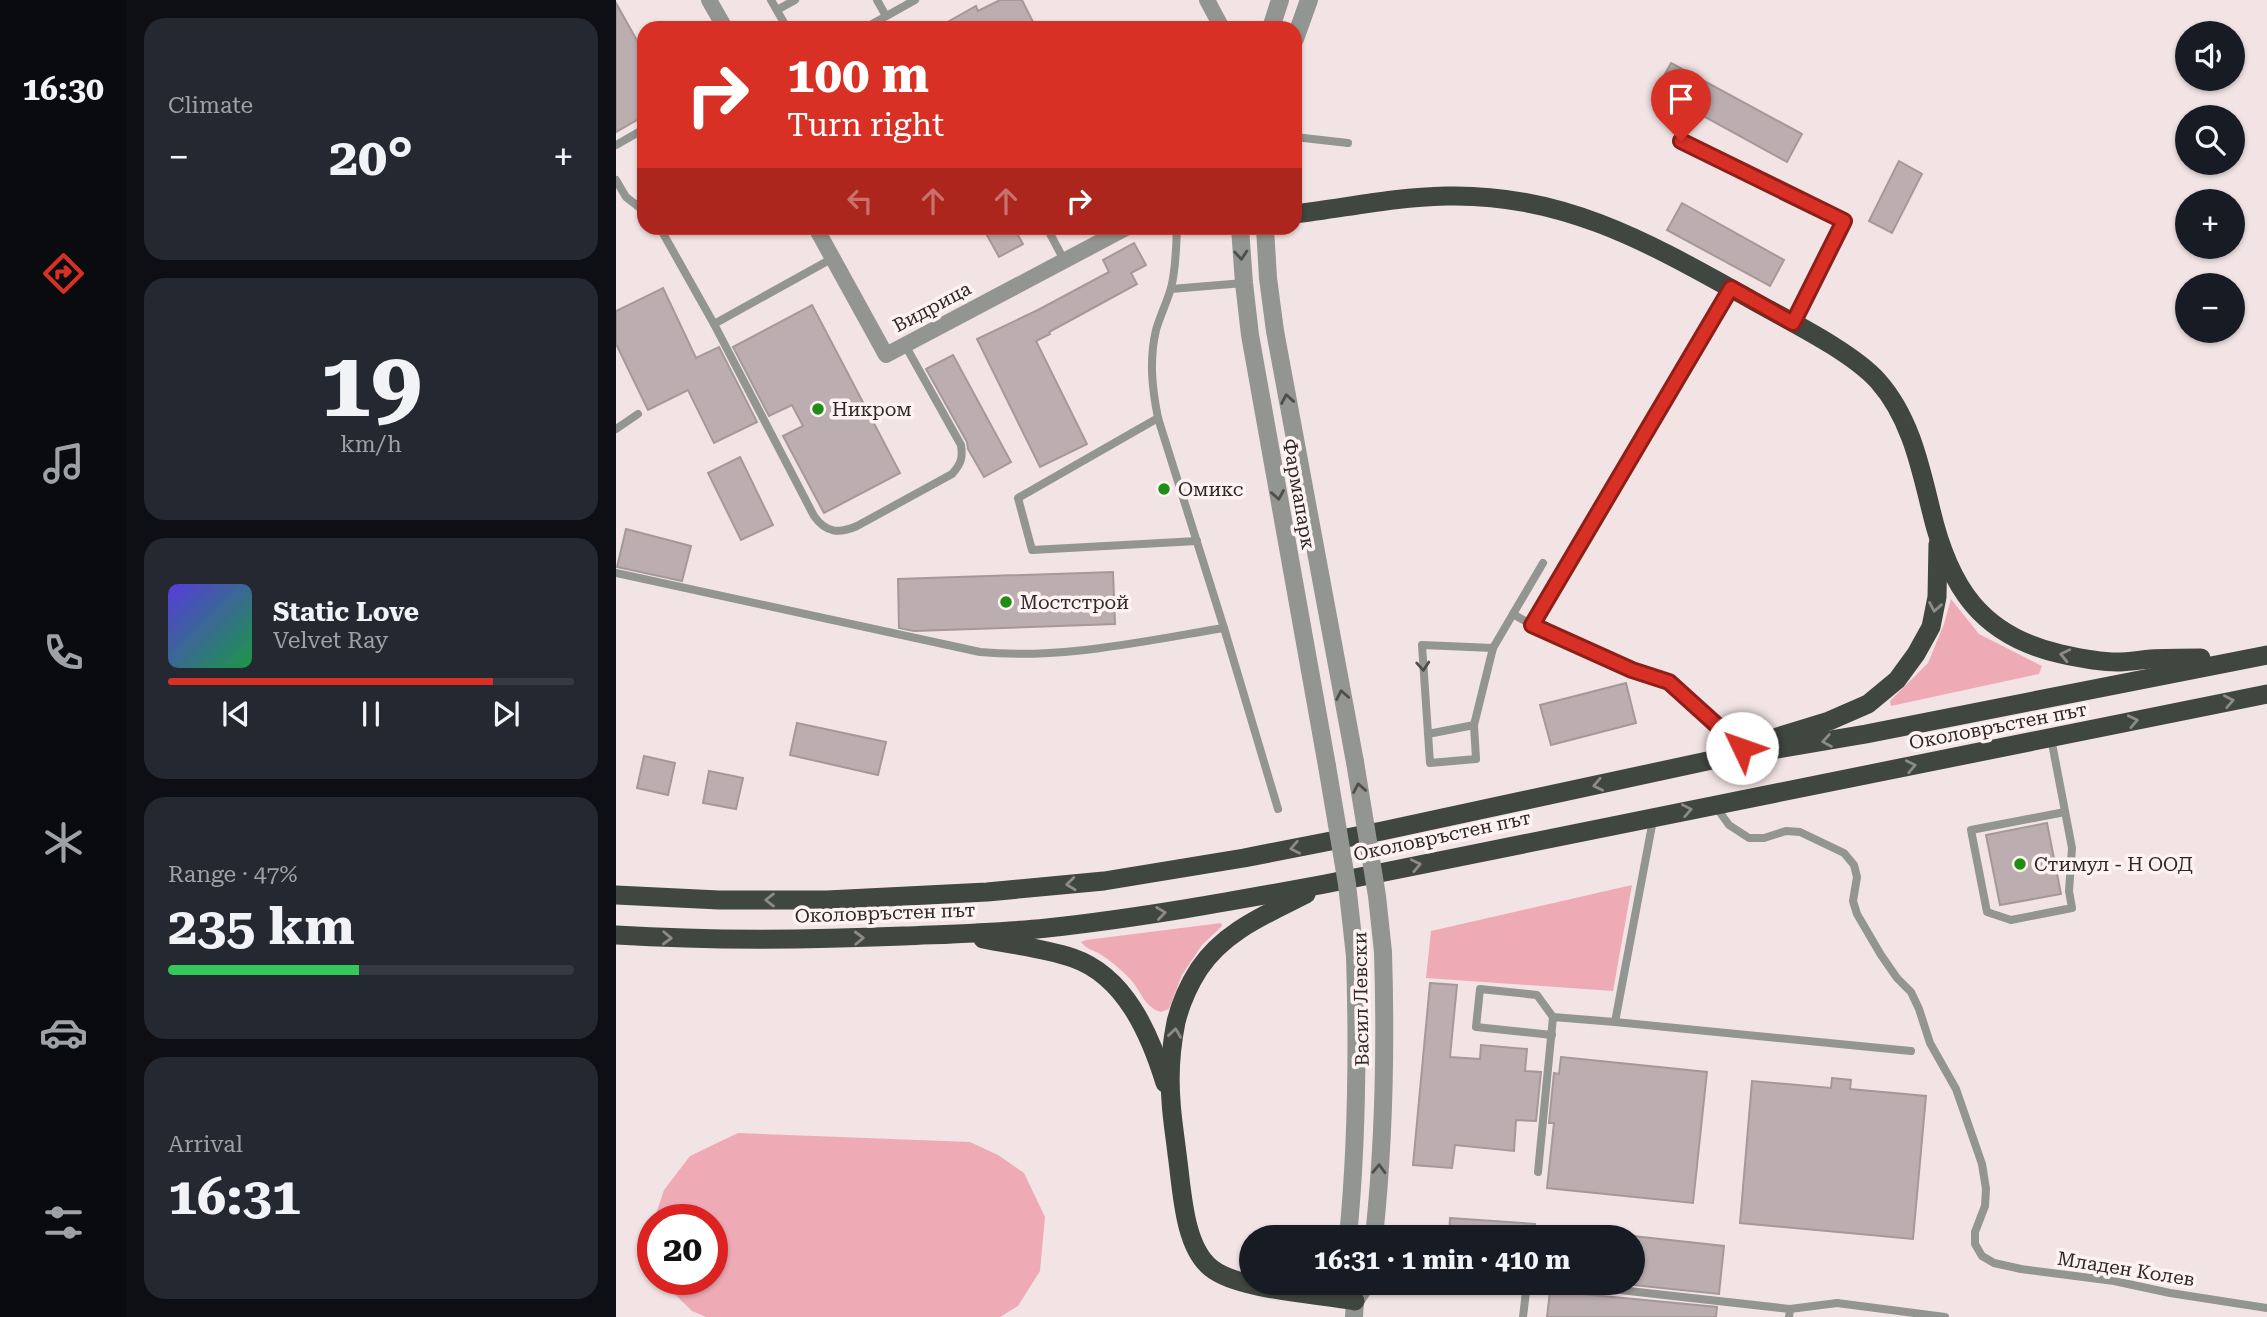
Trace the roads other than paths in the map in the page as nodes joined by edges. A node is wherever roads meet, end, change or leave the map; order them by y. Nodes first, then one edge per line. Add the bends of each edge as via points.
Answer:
1 (709, 0) edge
2 (771, 0) edge
3 (795, 0) edge
4 (877, 0) edge
5 (915, 0) edge
6 (1207, 0) edge
7 (1280, 0) edge
8 (1309, 0) edge
9 (777, 10) junction
10 (886, 16) junction
11 (721, 21) edge
12 (783, 21) edge
13 (877, 21) edge
14 (1218, 21) edge
15 (1273, 21) edge
16 (1301, 21) edge
17 (637, 133) edge
18 (1302, 137) edge
19 (1681, 141) dead end
20 (1348, 143) dead end
21 (616, 145) edge
22 (616, 180) edge
23 (637, 206) edge
24 (1302, 213) edge
25 (664, 235) edge
26 (820, 235) edge
27 (1051, 235) edge
28 (1112, 235) edge
29 (1177, 235) edge
30 (1241, 235) edge
31 (1265, 235) edge
32 (833, 258) junction
33 (1064, 260) junction
34 (1244, 283) junction
35 (1731, 288) junction
36 (1171, 289) junction
37 (1793, 323) junction
38 (714, 324) junction
39 (905, 345) junction
40 (638, 414) dead end
41 (1158, 418) junction
42 (616, 429) edge
43 (1938, 539) junction
44 (1196, 541) junction
45 (1543, 563) dead end
46 (616, 573) edge
47 (1513, 614) junction
48 (1532, 625) junction
49 (1224, 628) junction
50 (1493, 649) junction
51 (2261, 656) edge
52 (2267, 694) edge
53 (1474, 725) junction
54 (1428, 734) junction
55 (2051, 738) junction
56 (1742, 748) junction
57 (1712, 760) junction
58 (1354, 762) joint
59 (1328, 766) joint
60 (1715, 805) junction
61 (1278, 809) dead end
62 (2065, 812) junction
63 (1653, 817) junction
64 (1325, 884) junction
65 (616, 895) edge
66 (961, 934) junction
67 (616, 935) edge
68 (1553, 1017) junction
69 (1615, 1022) junction
70 (1552, 1035) junction
71 (1911, 1051) dead end
72 (1171, 1101) junction
73 (1538, 1172) dead end
74 (1349, 1225) edge
75 (1375, 1225) edge
76 (1239, 1281) edge
77 (1645, 1294) edge
78 (1325, 1295) edge
79 (1526, 1295) edge
80 (2267, 1308) edge
81 (1354, 1309) edge
82 (1789, 1313) edge
83 (1523, 1317) edge
84 (1945, 1317) edge

1 - 11 street
2 - 9 lane
3 - 9 lane
4 - 10 lane
5 - 10 lane
6 - 14 street
7 - 15 street
8 - 16 street
9 - 12 lane
10 - 13 lane
17 - 21 lane
18 - 20 lane
19 - 37 lane via 1844,221
22 - 23 lane
24 - 35 highway via 1447,196 1533,204 1620,230
25 - 38 lane
26 - 32 street, Видрица
27 - 33 lane
28 - 33 street, Видрица
29 - 36 lane
30 -> 34 street, Фармапарк
58 -> 31 street, Фармапарк via 1275,331
32 - 38 lane
32 - 39 street, Видрица via 886,355
33 - 39 street, Видрица
34 - 36 lane
34 -> 59 street, Фармапарк
35 - 37 highway
35 - 48 lane
36 - 41 lane via 1151,359
37 - 43 highway via 1877,380 1903,416
38 - 39 lane via 814,516 832,531 857,526 952,474 960,465 961,445
40 - 42 lane
41 - 44 lane
41 - 44 lane via 1018,498 1032,550
51 -> 43 highway via 2116,662 2040,649 2010,637 1984,618 1963,591
43 -> 56 highway via 1937,597 1931,627 1897,680 1868,704
44 - 49 lane
45 - 47 lane
46 - 49 lane via 979,652 1012,655 1063,653
47 - 48 lane
47 - 50 lane
48 - 56 lane via 1669,682
49 - 61 lane
50 - 53 lane
50 -> 54 lane via 1422,645
51 -> 57 highway, Околовръстен път
55 -> 52 highway, Околовръстен път
53 - 54 lane
53 - 54 lane via 1476,759 1430,763
60 -> 55 highway, Околовръстен път
55 - 62 lane
56 - 57 highway
57 -> 65 highway, Околовръстен път via 1355,836 1104,881 827,900
75 -> 58 street, Васил Левски, bridge via 1385,1017 1383,952
59 - 74 street, Васил Левски, bridge via 1355,956 1356,1072
63 -> 60 highway, Околовръстен път
60 - 80 lane, Младен Колев via 1729,825 1749,838 1800,832 1844,853 1854,865 1857,914 1889,967 1911,992 1979,1152 1986,1189 1975,1244 1982,1256 2021,1269
62 - 62 lane via 2072,848 2069,891 2073,908 2011,920 1987,912 1970,830
64 -> 63 highway, Околовръстен път
63 - 69 lane
66 -> 64 highway, Околовръстен път via 1163,912
72 -> 64 highway via 1176,1024 1184,994 1200,967 1245,925
67 -> 66 highway, Околовръстен път via 826,940
66 - 72 highway via 1075,958 1107,979 1145,1028
68 - 69 lane
68 - 70 lane
68 - 70 lane via 1537,995 1480,989 1476,1027
69 - 71 lane
70 - 73 lane
72 - 76 highway via 1189,1231 1210,1268
77 - 82 lane
78 - 81 highway
79 - 83 lane
82 - 84 lane via 1837,1303

